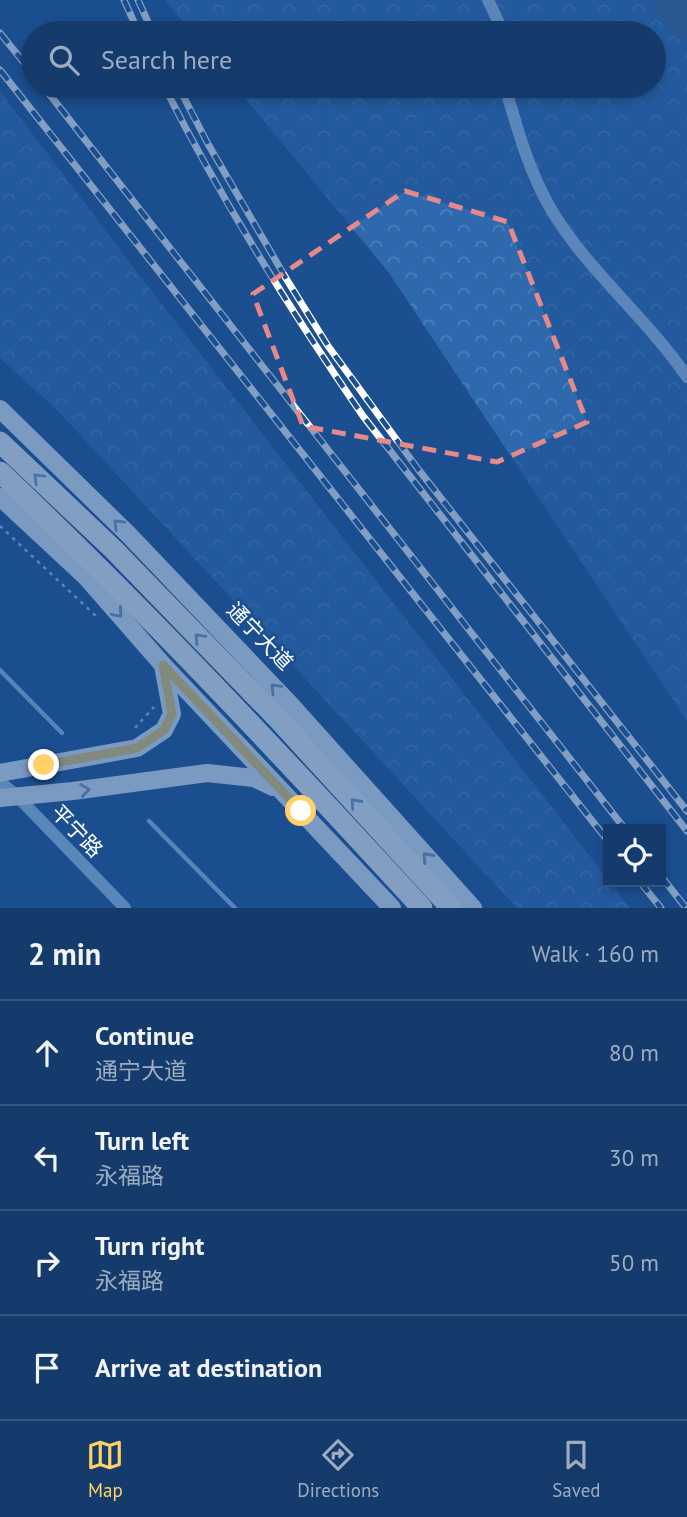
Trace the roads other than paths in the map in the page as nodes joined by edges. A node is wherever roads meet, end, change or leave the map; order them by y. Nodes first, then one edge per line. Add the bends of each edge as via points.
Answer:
1 (488, 0) edge
2 (498, 21) edge
3 (508, 98) edge
4 (687, 377) edge
5 (0, 409) edge
6 (0, 442) edge
7 (0, 472) edge
8 (0, 496) edge
9 (163, 665) junction
10 (0, 773) edge
11 (0, 782) edge
12 (282, 792) junction
13 (8, 797) edge
14 (125, 908) edge
15 (391, 908) edge
16 (422, 908) edge
17 (451, 908) edge
18 (473, 908) edge

1 - 2 street
3 - 4 street via 535,177 552,210
18 -> 5 main road, 通宁大道 via 290,704 128,534
17 -> 6 highway via 269,709
7 - 16 highway via 99,566 252,724
8 -> 9 main road via 87,578
9 - 10 main road via 172,714 164,730 137,748
9 - 12 main road
11 - 13 street, 平宁路
13 -> 12 main road via 207,773 254,778
12 - 15 main road
13 - 14 street, 平宁路

